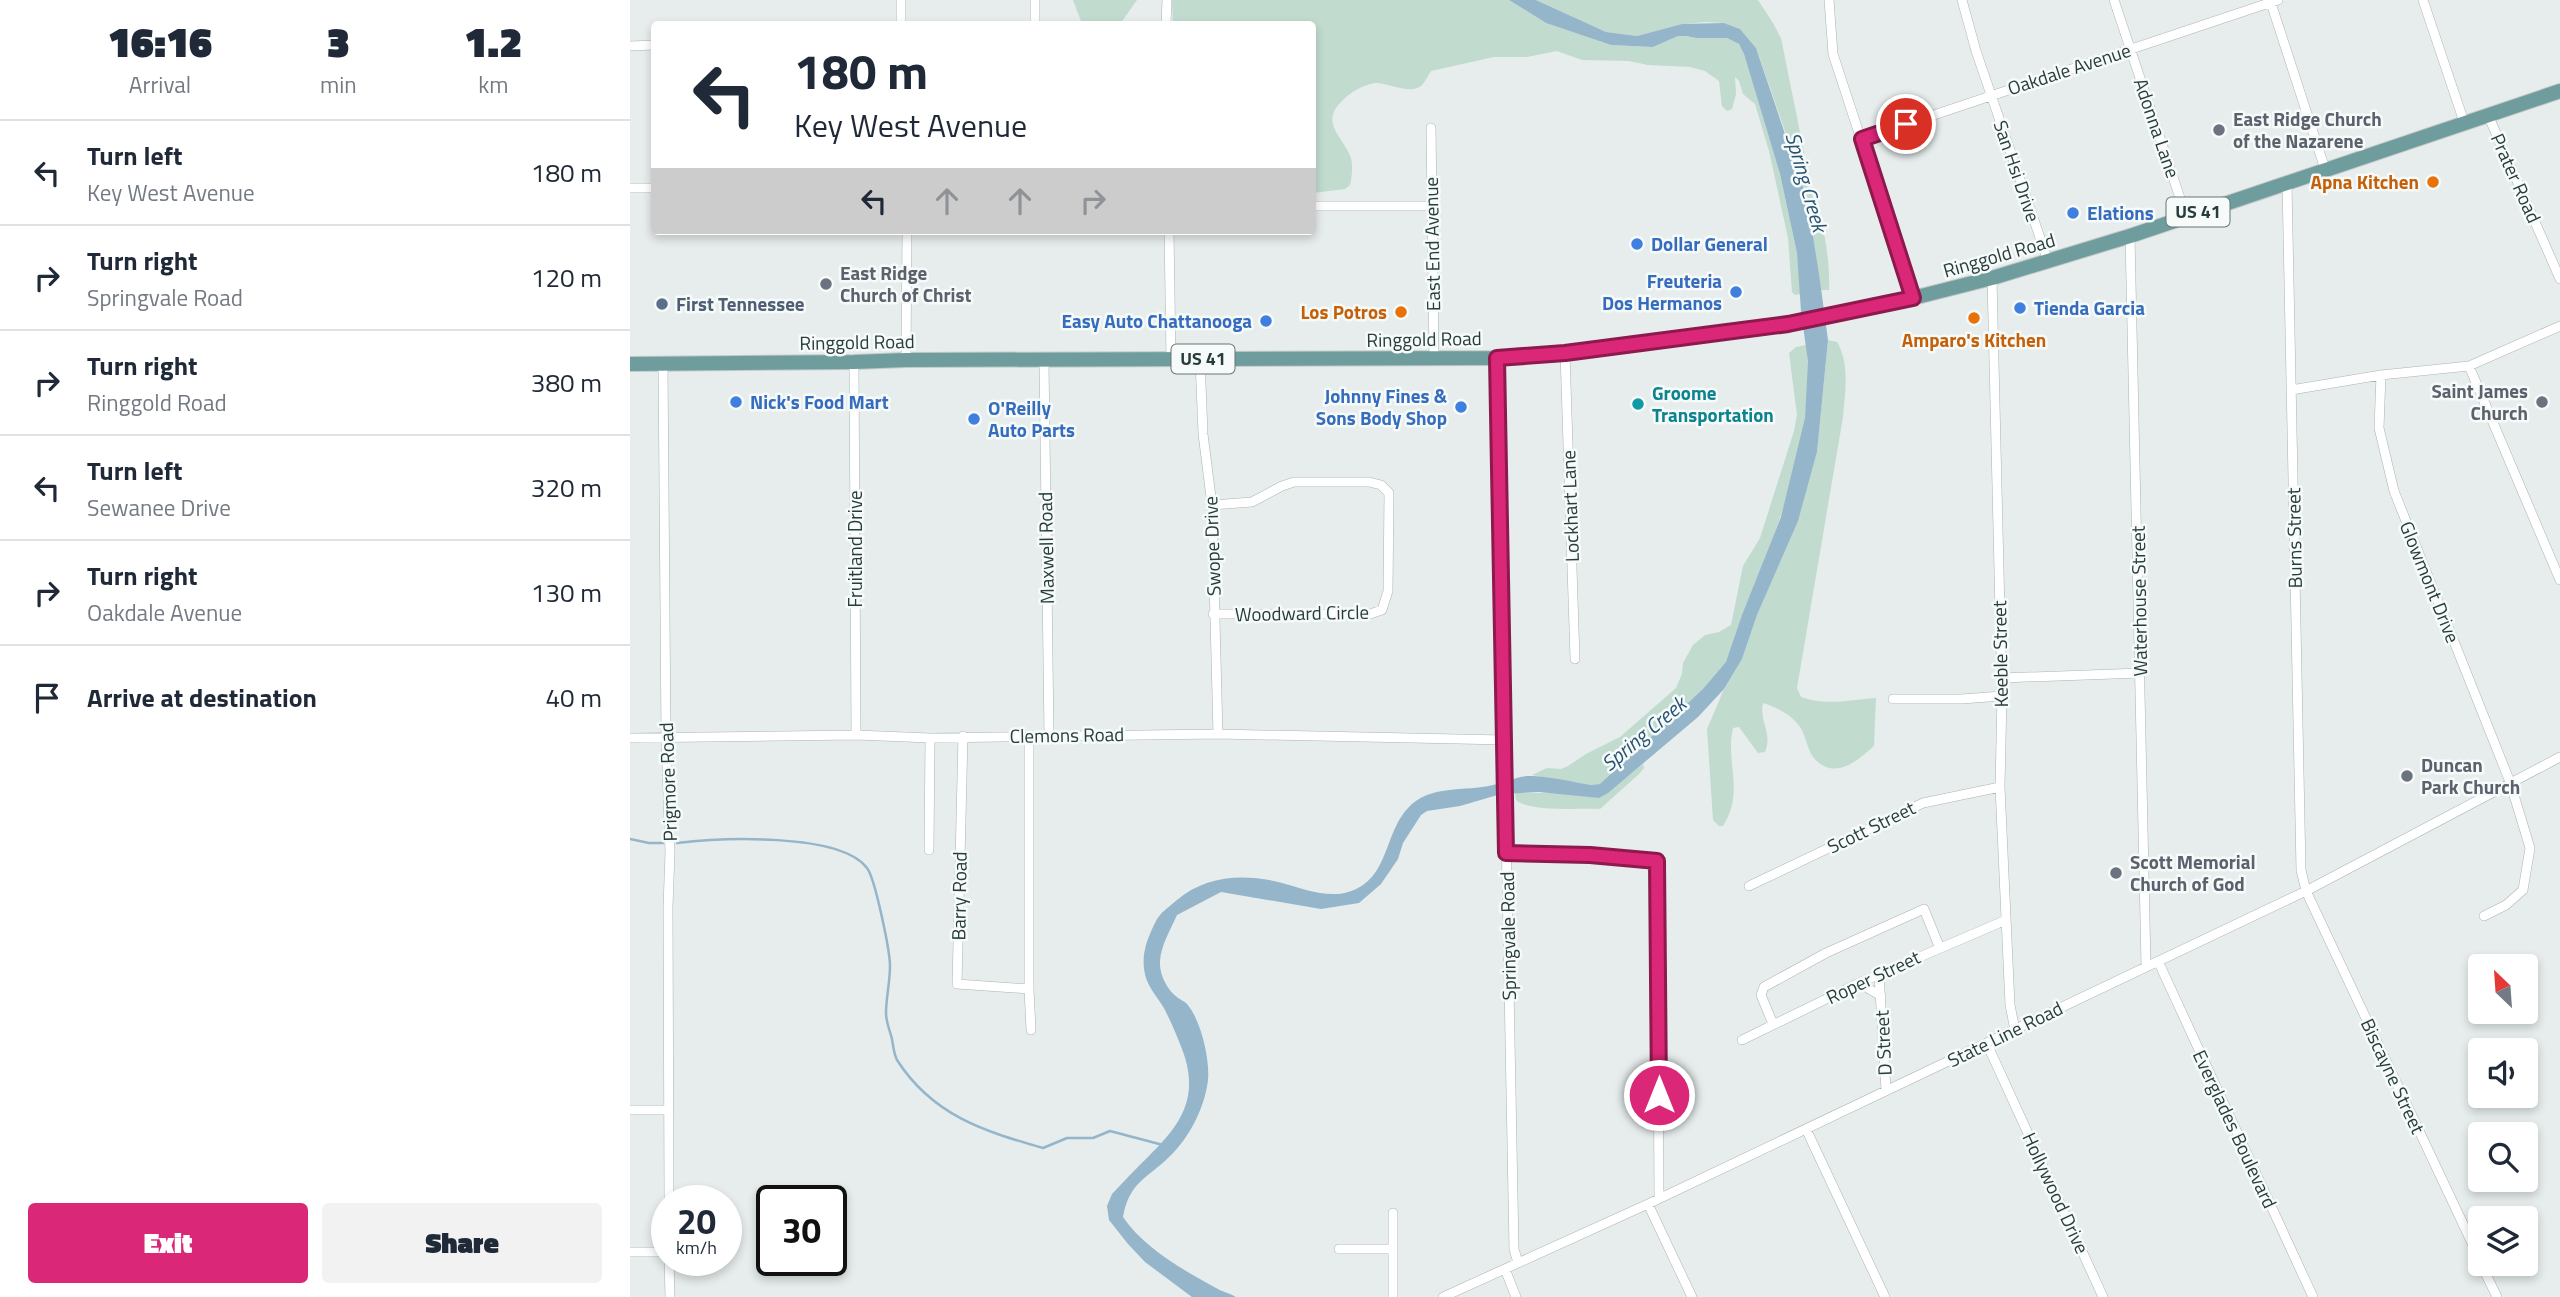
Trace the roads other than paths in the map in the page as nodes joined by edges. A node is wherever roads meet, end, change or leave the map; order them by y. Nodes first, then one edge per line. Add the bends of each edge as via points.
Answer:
1 (901, 0) edge
2 (1035, 0) edge
3 (1167, 0) edge
4 (1829, 0) edge
5 (1962, 0) edge
6 (2114, 0) edge
7 (2423, 0) edge
8 (2273, 1) edge
9 (901, 21) edge
10 (1035, 21) edge
11 (1167, 21) edge
12 (651, 45) edge
13 (630, 46) edge
14 (2130, 48) junction
15 (2560, 91) edge
16 (1991, 94) junction
17 (2488, 115) junction
18 (2464, 122) junction
19 (1431, 128) dead end
20 (1862, 139) junction
21 (2326, 169) junction
22 (2287, 184) junction
23 (630, 188) edge
24 (651, 188) edge
25 (1316, 206) edge
26 (1432, 206) junction
27 (2186, 216) junction
28 (907, 235) edge
29 (1169, 235) edge
30 (2130, 236) junction
31 (2048, 261) junction
32 (1992, 278) junction
33 (2560, 279) edge
34 (1913, 298) junction
35 (2560, 326) edge
36 (1565, 353) junction
37 (1171, 358) junction
38 (1497, 358) junction
39 (1200, 359) junction
40 (1434, 359) junction
41 (906, 360) junction
42 (1044, 361) junction
43 (854, 362) junction
44 (630, 364) edge
45 (663, 364) junction
46 (2469, 366) junction
47 (2381, 375) junction
48 (2291, 390) junction
49 (1212, 505) junction
50 (2560, 580) edge
51 (1213, 614) junction
52 (1576, 659) dead end
53 (2141, 673) junction
54 (2001, 678) junction
55 (2001, 696) junction
56 (1893, 699) dead end
57 (1217, 734) junction
58 (856, 735) junction
59 (1049, 735) junction
60 (963, 736) junction
61 (1029, 736) junction
62 (666, 737) junction
63 (630, 738) edge
64 (930, 738) junction
65 (1505, 740) junction
66 (2560, 757) edge
67 (2510, 782) junction
68 (2000, 787) junction
69 (929, 850) dead end
70 (1506, 853) junction
71 (1749, 886) dead end
72 (2306, 891) junction
73 (2484, 916) dead end
74 (2006, 920) junction
75 (1939, 946) junction
76 (2158, 961) junction
77 (2146, 966) junction
78 (1879, 974) junction
79 (1859, 982) junction
80 (1029, 989) junction
81 (1881, 996) junction
82 (1773, 1024) junction
83 (1031, 1030) dead end
84 (2015, 1030) junction
85 (1742, 1040) dead end
86 (1987, 1044) junction
87 (1886, 1090) junction
88 (630, 1110) edge
89 (668, 1110) junction
90 (1806, 1129) junction
91 (669, 1185) edge
92 (1660, 1198) junction
93 (1648, 1204) junction
94 (1393, 1213) dead end
95 (2468, 1236) edge
96 (1339, 1248) dead end
97 (1392, 1249) junction
98 (630, 1252) edge
99 (651, 1252) edge
100 (1518, 1262) junction
101 (1505, 1269) junction
102 (669, 1276) edge
103 (2487, 1276) edge
104 (670, 1297) edge
105 (1393, 1297) edge
106 (1443, 1297) edge
107 (1516, 1297) edge
108 (1692, 1297) edge
109 (1885, 1297) edge
110 (2103, 1297) edge
111 (2313, 1297) edge
112 (2497, 1297) edge

1 - 9 street
2 - 10 street
3 - 11 street
4 - 20 street via 1833,54
5 - 16 street, San Hsi Drive
6 - 14 street, Adonna Lane
7 - 18 street, Prater Road
8 - 14 street, Oakdale Avenue
8 - 21 street
12 - 13 street
14 - 16 street, Oakdale Avenue
14 - 27 street, Adonna Lane
15 - 17 main road, Ringgold Road / US 41
16 - 20 street, Oakdale Avenue
16 - 31 street, San Hsi Drive
17 - 18 main road, Ringgold Road / US 41
17 - 33 street, Prater Road
18 - 21 main road, Ringgold Road / US 41
19 - 26 street, East End Avenue
20 - 34 street
21 - 22 main road, Ringgold Road / US 41
22 - 27 main road, Ringgold Road / US 41
22 - 48 street, Burns Street
23 - 24 street
25 - 26 street
26 - 40 street, East End Avenue
27 - 30 main road, Ringgold Road / US 41
28 - 41 street
29 - 37 street
30 - 31 main road, Ringgold Road / US 41
30 - 53 street, Waterhouse Street
31 - 32 main road, Ringgold Road / US 41
32 - 34 main road, Ringgold Road / US 41
32 - 54 street, Keeble Street
34 - 36 main road, Ringgold Road / US 41 via 1788,324
35 - 46 street
36 - 38 main road, Ringgold Road / US 41
36 - 52 street, Lockhart Lane
37 - 39 main road, Ringgold Road / US 41
37 - 42 main road, Ringgold Road / US 41
38 - 40 main road, Ringgold Road / US 41
38 - 65 street, Springvale Road
39 - 40 main road, Ringgold Road / US 41
39 - 49 street, Swope Drive
41 - 42 main road, Ringgold Road / US 41
41 - 43 main road, Ringgold Road / US 41
42 - 59 street, Maxwell Road
43 - 45 main road, Ringgold Road / US 41
43 - 58 street, Fruitland Drive
44 - 45 main road, Ringgold Road / US 41
45 - 62 street, Prigmore Road
46 - 47 street
46 - 50 street
47 - 48 street
47 - 67 street, Glowmont Drive via 2379,428 2394,491
48 - 72 street, Burns Street via 2301,870
49 - 51 street, Swope Drive
49 - 51 street, Woodward Circle via 1252,502 1294,482 1369,482 1390,493 1388,591 1382,610 1370,614
51 - 57 street, Swope Drive
53 - 54 street
53 - 77 street, Waterhouse Street
54 - 55 street, Keeble Street
55 - 56 street
55 - 68 street, Keeble Street
57 - 59 street, Clemons Road
57 - 65 street, Clemons Road
58 - 62 street, Clemons Road
58 - 64 street, Clemons Road
59 - 61 street, Clemons Road
60 - 61 street, Clemons Road
60 - 64 street, Clemons Road
60 - 80 street, Barry Road via 957,984
61 - 80 street
62 - 63 street, Clemons Road
62 - 89 street, Prigmore Road
64 - 69 street
65 - 70 street, Springvale Road
66 - 67 street, State Line Road
67 - 72 street, State Line Road
67 - 73 street, Glowmont Drive via 2530,848 2529,866 2523,890
68 - 71 street, Scott Street via 1923,803
68 - 74 street, Keeble Street
70 - 92 street via 1657,861
70 - 100 street, Springvale Road via 1514,1249
72 - 76 street, State Line Road
72 - 95 street, Biscayne Street
74 - 75 street, Roper Street
74 - 84 street, Keeble Street
75 - 78 street, Roper Street
75 - 82 street via 1924,909 1826,953 1764,987 1762,995
76 - 77 street, State Line Road
76 - 111 street, Everglades Boulevard
77 - 84 street, State Line Road
78 - 79 street, Roper Street
78 - 81 street, D Street
79 - 81 street, D Street
79 - 82 street, Roper Street
80 - 83 street
81 - 87 street, D Street
82 - 85 street, Roper Street
84 - 86 street, State Line Road
86 - 87 street, State Line Road
86 - 110 street, Hollywood Drive
87 - 90 street, State Line Road
88 - 89 street
89 - 91 street, Prigmore Road
90 - 92 street, State Line Road
90 - 109 street
92 - 93 street, State Line Road
93 - 100 street, State Line Road
93 - 108 street
94 - 97 street
96 - 97 street
97 - 105 street
98 - 99 street
100 - 101 street, State Line Road
101 - 106 street, State Line Road
101 - 107 street
102 - 104 street
103 - 112 street, Biscayne Street

